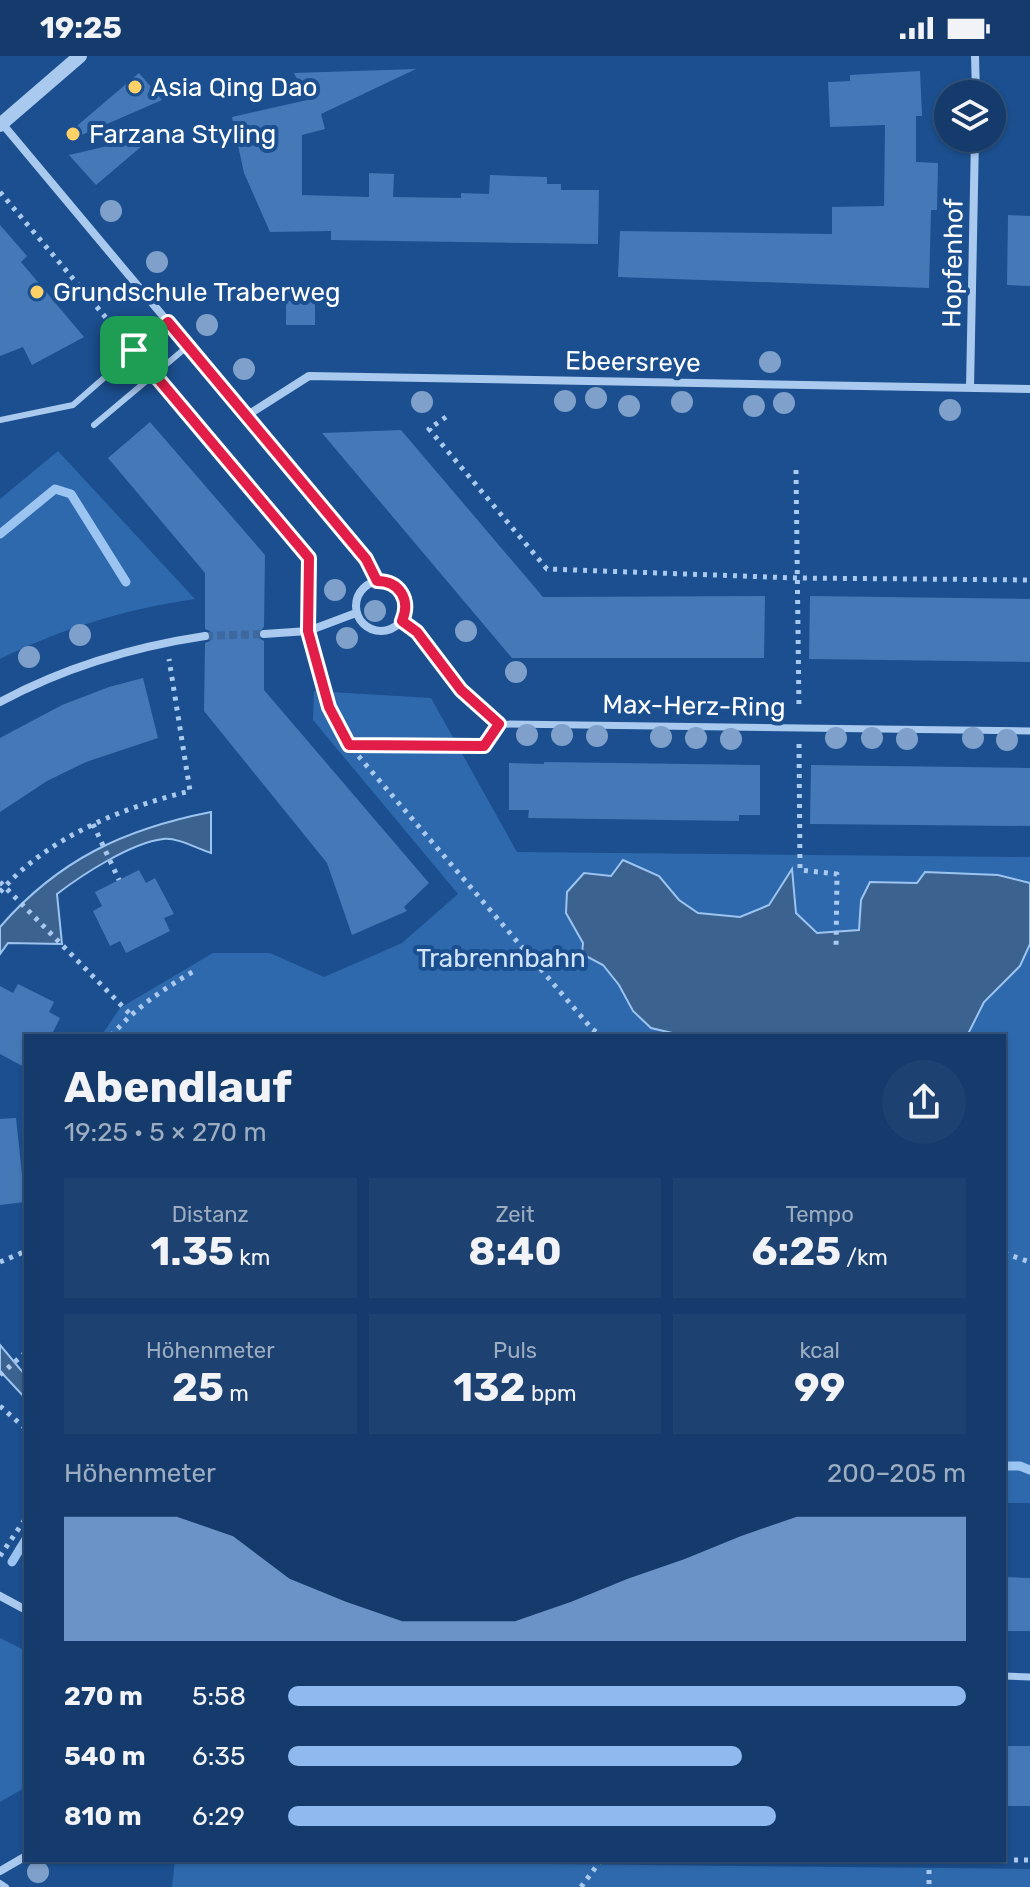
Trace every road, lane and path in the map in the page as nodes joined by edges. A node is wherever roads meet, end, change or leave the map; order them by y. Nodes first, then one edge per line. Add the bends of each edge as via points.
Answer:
1 (80, 56) edge
2 (975, 56) edge
3 (976, 80) edge
4 (1, 123) edge
5 (975, 152) edge
6 (0, 192) edge
7 (168, 322) junction
8 (188, 346) junction
9 (134, 350) junction
10 (154, 374) junction
11 (970, 388) junction
12 (1030, 389) edge
13 (246, 416) junction
14 (446, 417) dead end
15 (0, 420) edge
16 (94, 425) dead end
17 (1030, 580) edge
18 (377, 581) junction
19 (356, 613) junction
20 (402, 621) junction
21 (308, 631) junction
22 (264, 634) tunnel mouth
23 (205, 636) tunnel mouth
24 (166, 642) junction
25 (0, 702) edge
26 (499, 724) junction
27 (1030, 731) edge
28 (349, 745) junction
29 (93, 824) junction
30 (119, 880) dead end
31 (2, 884) edge
32 (0, 892) edge
33 (837, 932) dead end
34 (836, 950) dead end
35 (194, 971) dead end
36 (130, 1014) junction
37 (113, 1034) edge
38 (599, 1034) edge
39 (24, 1252) edge
40 (1006, 1254) edge
41 (0, 1262) edge
42 (1030, 1262) edge
43 (24, 1354) edge
44 (0, 1375) edge
45 (0, 1406) edge
46 (24, 1427) edge
47 (24, 1521) edge
48 (0, 1556) edge
49 (0, 1596) edge
50 (24, 1609) edge
51 (1006, 1676) edge
52 (1030, 1677) edge
53 (24, 1857) edge
54 (1006, 1860) edge
55 (1030, 1860) edge
56 (600, 1862) edge
57 (929, 1862) edge
58 (0, 1871) edge
59 (0, 1883) edge
60 (6, 1887) edge
61 (581, 1887) edge
62 (929, 1887) edge

1 - 4 street
2 - 3 street
4 - 7 street
5 - 11 street, Hopfenhof
6 - 9 path
7 - 8 street
7 - 9 lane
8 - 10 lane
8 - 13 street
9 - 15 lane via 73,405
10 - 16 lane
10 - 21 path via 309,558
11 - 12 street, Ebeersreye
11 - 13 street, Ebeersreye via 309,376
13 - 18 street via 366,559
14 - 17 path via 429,429 547,569
18 - 19 street via 360,591
18 - 20 street via 401,591 406,604
19 - 20 street via 377,632
19 - 21 street
20 - 26 street via 417,632 461,690
21 - 22 street
21 - 28 path via 329,707
23 - 24 street
24 - 25 street via 99,658
24 - 29 path via 190,791
26 - 27 street, Max-Herz-Ring
26 - 28 path via 484,746
28 - 38 path
29 - 30 path
29 - 31 path
31 - 32 path
31 - 36 path
33 - 34 path
35 - 36 path
36 - 37 path
39 - 41 path
40 - 42 path
43 - 44 path
45 - 46 path
47 - 48 path
49 - 50 street
51 - 52 street
53 - 58 street
54 - 55 path
56 - 61 path
57 - 62 path
59 - 60 lane

